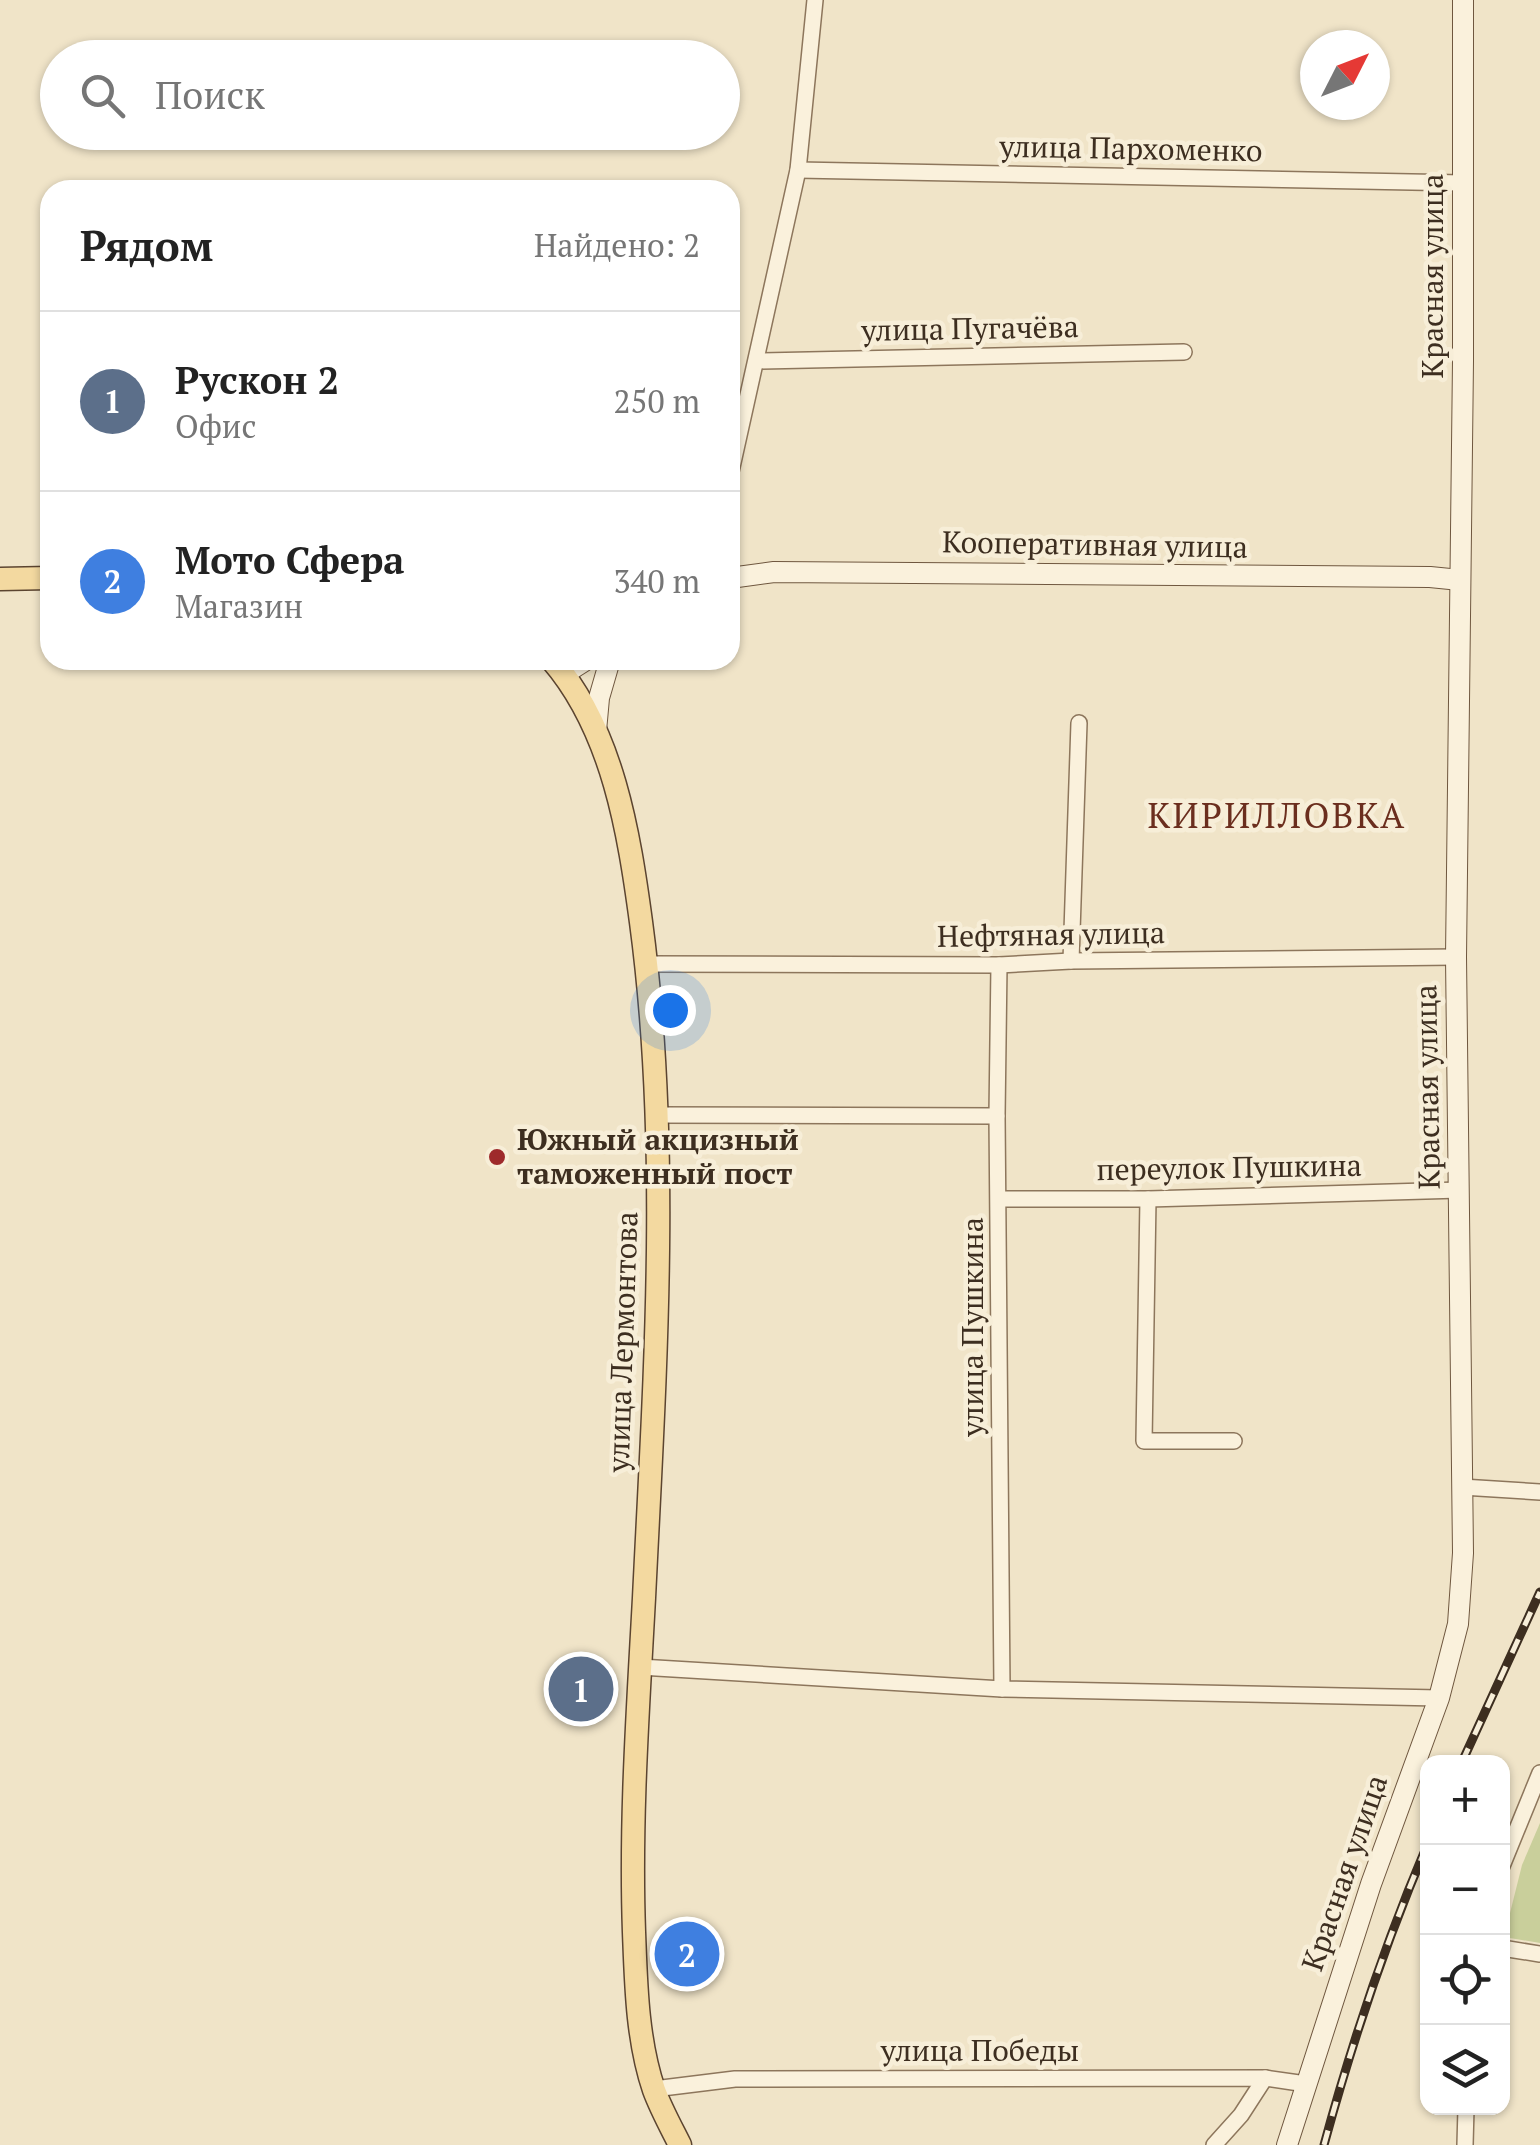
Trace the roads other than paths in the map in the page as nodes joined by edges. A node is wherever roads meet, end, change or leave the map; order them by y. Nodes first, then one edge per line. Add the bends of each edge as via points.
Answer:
1 (815, 0) edge
2 (1462, 0) edge
3 (798, 170) junction
4 (1463, 184) junction
5 (1184, 352) dead end
6 (758, 361) junction
7 (740, 435) edge
8 (740, 577) edge
9 (40, 578) edge
10 (0, 579) edge
11 (1460, 580) junction
12 (560, 670) edge
13 (607, 670) edge
14 (1079, 724) dead end
15 (596, 731) junction
16 (1456, 957) junction
17 (1071, 960) junction
18 (646, 964) junction
19 (1000, 965) junction
20 (658, 1116) junction
21 (997, 1116) junction
22 (1460, 1190) junction
23 (1148, 1198) junction
24 (1000, 1199) junction
25 (1234, 1441) dead end
26 (1462, 1488) junction
27 (1540, 1492) edge
28 (640, 1667) junction
29 (1002, 1689) junction
30 (1439, 1698) junction
31 (1540, 1773) edge
32 (1510, 1846) edge
33 (1510, 1949) edge
34 (1540, 1954) edge
35 (1264, 2078) junction
36 (1306, 2084) junction
37 (654, 2089) junction
38 (1466, 2115) edge
39 (680, 2145) edge
40 (1214, 2145) edge
41 (1287, 2145) edge
42 (1464, 2145) edge

1 - 3 street
2 - 4 main road, Красная улица
3 - 4 street, улица Пархоменко
3 - 6 street
4 - 11 main road, Красная улица
5 - 6 street, улица Пугачёва
6 - 7 street
8 - 11 main road, Кооперативная улица
9 - 10 main road
11 - 16 main road, Красная улица
12 - 15 main road, улица Лермонтова
13 - 15 main road
14 - 17 street
15 - 18 main road, улица Лермонтова via 618,798
16 - 17 street, Нефтяная улица
16 - 22 main road, Красная улица
17 - 19 street, Нефтяная улица
18 - 19 street, Нефтяная улица
18 - 20 main road, улица Лермонтова
19 - 21 street, улица Пушкина
20 - 21 street
20 - 28 main road, улица Лермонтова
21 - 24 street, улица Пушкина
22 - 23 street, переулок Пушкина
22 - 26 main road, Красная улица
23 - 24 street, переулок Пушкина
23 - 25 street via 1144,1441
24 - 29 street, улица Пушкина
26 - 27 street
26 - 30 main road, Красная улица via 1458,1624
28 - 29 street
28 - 37 main road, улица Лермонтова via 633,1904 639,2020
29 - 30 street
30 - 36 main road, Красная улица
31 - 32 street
33 - 34 street
35 - 36 street, улица Победы
35 - 37 street, улица Победы via 735,2080
35 - 40 street
36 - 41 main road, Красная улица
37 - 39 main road, улица Лермонтова
38 - 42 street

